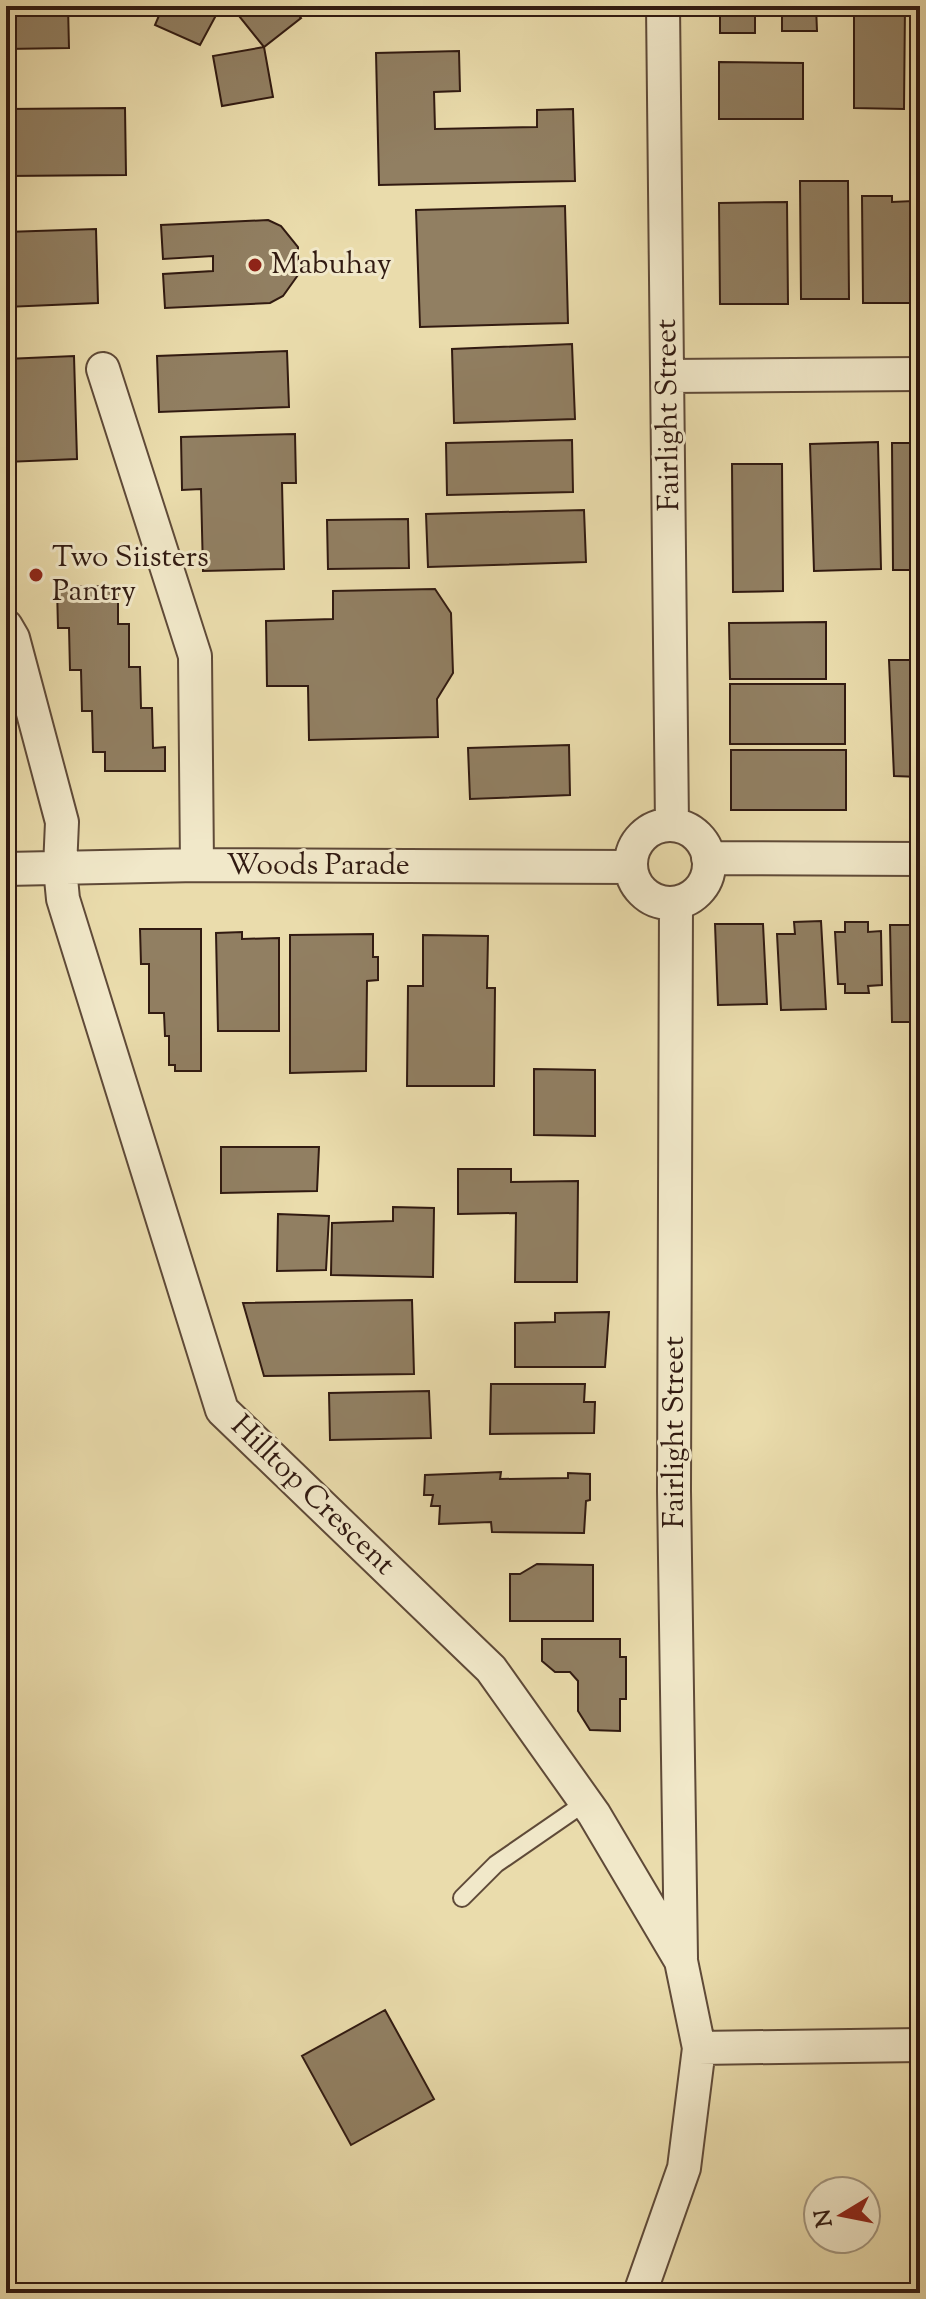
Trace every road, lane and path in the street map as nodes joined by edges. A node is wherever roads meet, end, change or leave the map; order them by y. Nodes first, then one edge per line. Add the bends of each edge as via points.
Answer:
1 (663, 6) edge
2 (103, 369) dead end
3 (920, 374) edge
4 (669, 376) junction
5 (6, 626) edge
6 (672, 825) junction
7 (708, 858) junction
8 (920, 859) edge
9 (197, 865) junction
10 (631, 867) junction
11 (60, 868) junction
12 (6, 869) edge
13 (676, 903) junction
14 (586, 1802) junction
15 (462, 1898) dead end
16 (681, 1961) junction
17 (920, 2045) edge
18 (699, 2048) junction
19 (652, 2285) edge

1 - 4 street, Fairlight Street
2 - 9 street via 195,656
3 - 4 street
4 - 6 street, Fairlight Street
5 - 11 street, Hilltop Crescent via 62,822
6 - 7 street via 696,835
6 - 10 street via 647,832 632,854
7 - 8 street
7 - 13 street via 698,892
9 - 10 street, Woods Parade
9 - 11 street, Woods Parade
10 - 13 street via 642,892
11 - 12 street, Woods Parade
11 - 14 street, Hilltop Crescent via 63,899 222,1410 491,1669
13 - 16 street, Fairlight Street via 674,1491
14 - 15 lane via 496,1864
14 - 16 street, Hilltop Crescent
16 - 18 street, Hilltop Crescent
17 - 18 street
18 - 19 street, Hilltop Crescent via 684,2168

